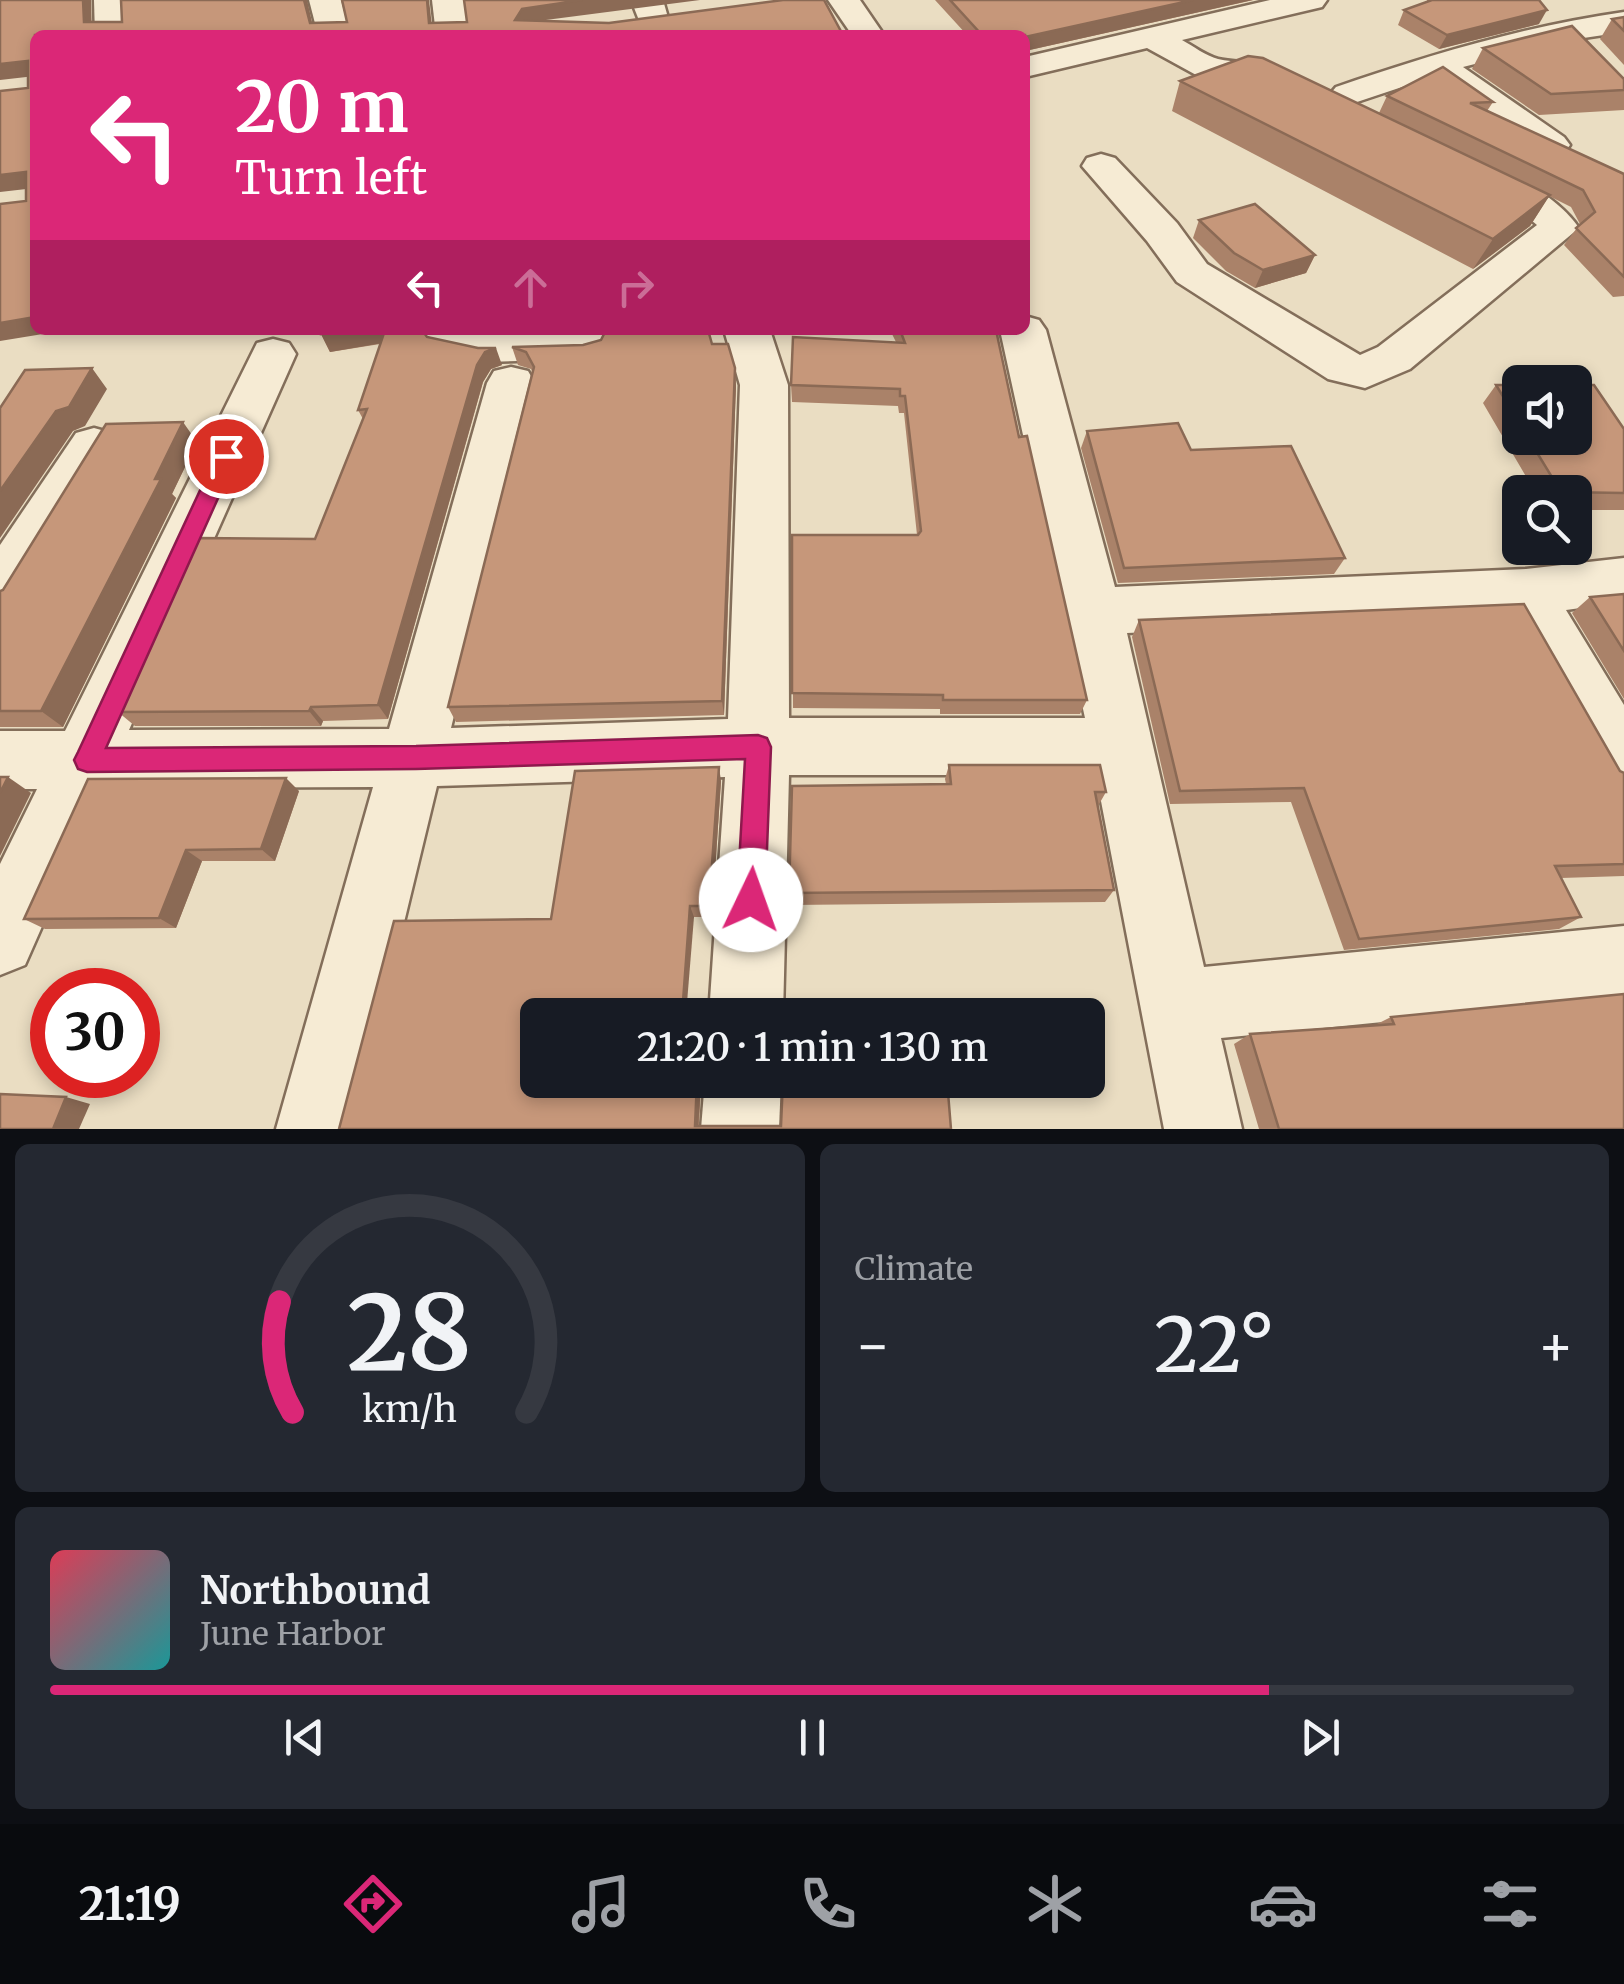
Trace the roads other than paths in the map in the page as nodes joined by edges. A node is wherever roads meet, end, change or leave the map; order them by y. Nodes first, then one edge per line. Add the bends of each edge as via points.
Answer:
1 (110, 0) edge
2 (325, 0) edge
3 (448, 0) edge
4 (844, 0) edge
5 (1311, 0) edge
6 (1538, 0) edge
7 (650, 11) edge
8 (690, 16) edge
9 (1624, 22) edge
10 (614, 26) edge
11 (112, 30) edge
12 (333, 30) edge
13 (451, 30) edge
14 (865, 30) edge
15 (1154, 38) junction
16 (1580, 42) junction
17 (1113, 47) junction
18 (1436, 64) junction
19 (1030, 66) edge
20 (1170, 86) dead end
21 (1551, 146) edge
22 (1433, 158) edge
23 (1102, 166) dead end
24 (448, 335) edge
25 (749, 335) edge
26 (1024, 335) edge
27 (586, 344) edge
28 (273, 354) dead end
29 (511, 383) dead end
30 (94, 446) edge
31 (1624, 580) edge
32 (0, 590) edge
33 (1526, 592) junction
34 (1092, 611) junction
35 (1120, 746) junction
36 (758, 747) junction
37 (416, 758) junction
38 (0, 760) edge
39 (87, 760) junction
40 (1624, 762) edge
41 (0, 940) edge
42 (1624, 962) edge
43 (747, 998) edge
44 (1178, 1006) junction
45 (742, 1098) edge
46 (316, 1129) edge
47 (740, 1129) edge
48 (1204, 1129) edge

1 - 11 street
2 - 12 street
3 - 13 street
4 - 14 street
5 - 15 street
6 - 16 street
7 - 8 street
7 - 10 street
9 - 16 street
15 - 17 street
15 - 18 street via 1210,69 1262,75 1356,109
16 - 18 street
17 - 19 street
17 - 20 street
18 - 21 street
22 - 23 street via 1536,207 1559,228 1394,358 1365,372 1345,368 1192,273
24 - 27 street via 485,347
25 - 36 street via 764,386
26 - 34 street
28 - 39 street
29 - 37 street
30 - 32 street
31 - 33 street
33 - 34 street
33 - 40 street
34 - 35 street
35 - 36 street
35 - 44 street
36 - 37 street
36 - 43 street
37 - 39 street
37 - 46 street
38 - 39 street
39 - 41 street
42 - 44 street
44 - 48 street
45 - 47 street

